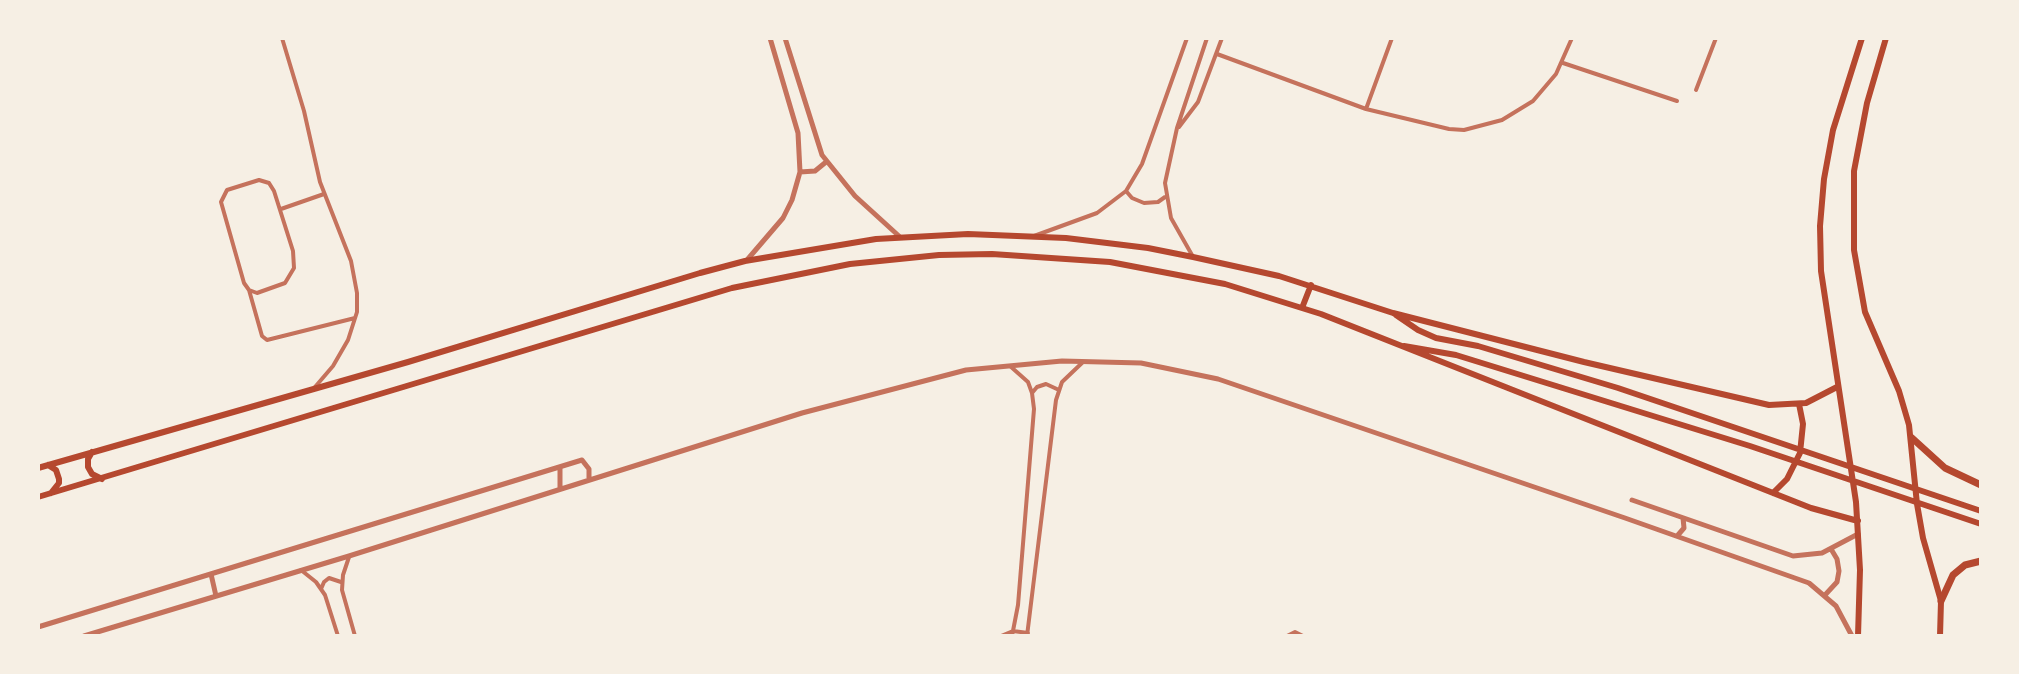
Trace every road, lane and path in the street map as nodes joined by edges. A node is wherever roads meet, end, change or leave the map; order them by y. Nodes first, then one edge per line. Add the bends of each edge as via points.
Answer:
1 (282, 38) edge
2 (770, 38) edge
3 (785, 38) edge
4 (1187, 38) edge
5 (1207, 38) edge
6 (1222, 38) edge
7 (1392, 38) edge
8 (1572, 38) edge
9 (1716, 38) edge
10 (1862, 38) edge
11 (1886, 38) edge
12 (1217, 54) junction
13 (1563, 63) junction
14 (1696, 90) dead end
15 (1677, 101) dead end
16 (1366, 109) junction
17 (1177, 128) junction
18 (826, 162) junction
19 (800, 172) junction
20 (1126, 191) junction
21 (324, 194) junction
22 (1165, 197) junction
23 (280, 209) junction
24 (1034, 236) junction
25 (901, 237) junction
26 (1193, 257) junction
27 (745, 261) junction
28 (1311, 285) junction
29 (249, 290) junction
30 (1302, 308) junction
31 (1393, 313) junction
32 (356, 318) junction
33 (1398, 346) junction
34 (1084, 361) junction
35 (1008, 364) junction
36 (1837, 387) junction
37 (313, 389) junction
38 (1059, 390) junction
39 (1032, 393) junction
40 (1799, 404) junction
41 (1912, 438) junction
42 (92, 452) junction
43 (48, 465) junction
44 (38, 468) edge
45 (560, 468) junction
46 (104, 479) junction
47 (589, 479) junction
48 (1981, 485) edge
49 (560, 488) junction
50 (51, 493) junction
51 (1773, 493) junction
52 (38, 497) edge
53 (1632, 500) dead end
54 (1981, 511) edge
55 (1683, 518) junction
56 (1858, 521) junction
57 (1981, 524) edge
58 (1858, 533) junction
59 (1677, 536) junction
60 (1831, 549) junction
61 (349, 556) junction
62 (1981, 561) edge
63 (301, 570) junction
64 (211, 574) junction
65 (342, 584) junction
66 (321, 589) junction
67 (1825, 595) junction
68 (216, 596) junction
69 (1941, 601) junction
70 (38, 627) edge
71 (1012, 633) edge
72 (93, 635) edge
73 (1028, 635) edge
74 (84, 636) edge
75 (338, 636) edge
76 (355, 636) edge
77 (1001, 636) edge
78 (1287, 636) edge
79 (1303, 636) edge
80 (1855, 636) edge
81 (1940, 636) edge

1 - 21 street
2 - 19 street via 798,133
3 - 18 street
4 - 20 street via 1142,164
5 - 17 street
6 - 12 street
7 - 16 street
8 - 13 street
9 - 14 street
10 - 36 main road via 1833,130 1822,203 1821,271
11 - 41 main road via 1855,162 1854,250 1865,312 1899,391
12 - 16 street
12 - 17 street via 1198,102
13 - 15 street
13 - 16 street via 1526,107 1478,128 1449,129
17 - 22 street
18 - 19 street via 815,171
18 - 25 street via 863,205
19 - 27 street via 783,218
20 - 22 street via 1144,203
20 - 24 street via 1097,213
21 - 23 street
21 - 32 street via 353,270
22 - 26 street via 1178,235
23 - 29 street via 293,251 292,274 279,286 257,293
23 - 29 street via 272,186 264,181 231,188 222,198
24 - 25 main road
24 - 26 main road via 1110,242
25 - 27 main road
26 - 28 main road
27 - 37 main road
28 - 30 main road
28 - 31 main road
29 - 32 street via 267,340
30 - 33 main road
30 - 46 main road via 1181,274 1067,258 953,255 850,264 732,288
31 - 40 main road via 1769,405
31 - 54 main road via 1436,338 1618,388
32 - 37 street via 339,358
33 - 51 main road
33 - 57 main road via 1456,355
34 - 35 street
34 - 38 street
34 - 59 street via 1161,366 1218,379
35 - 39 street
35 - 47 street via 917,381
36 - 40 main road
36 - 56 main road
37 - 42 main road
38 - 39 street via 1046,384
38 - 73 street
39 - 71 street
40 - 51 main road via 1800,453
41 - 48 highway via 1945,468
41 - 69 main road via 1923,538
42 - 43 main road
42 - 46 main road via 90,471
43 - 44 main road
43 - 50 main road via 59,479
45 - 47 street via 582,460
45 - 49 street
45 - 64 street
46 - 50 main road
47 - 49 street
49 - 61 street
50 - 52 main road
51 - 56 main road
53 - 55 street
55 - 59 street via 1684,528
55 - 60 street via 1788,555 1811,556
56 - 58 main road
58 - 60 street
58 - 80 main road
59 - 67 street via 1801,580
60 - 67 street via 1839,571
61 - 63 street
61 - 65 street
62 - 69 highway via 1957,571
63 - 66 street
63 - 68 street
64 - 68 street
64 - 70 street
65 - 66 street via 329,578
65 - 76 street
66 - 75 street
67 - 80 street
68 - 72 street
69 - 81 main road
71 - 73 street
71 - 77 street
72 - 74 street
78 - 79 street

